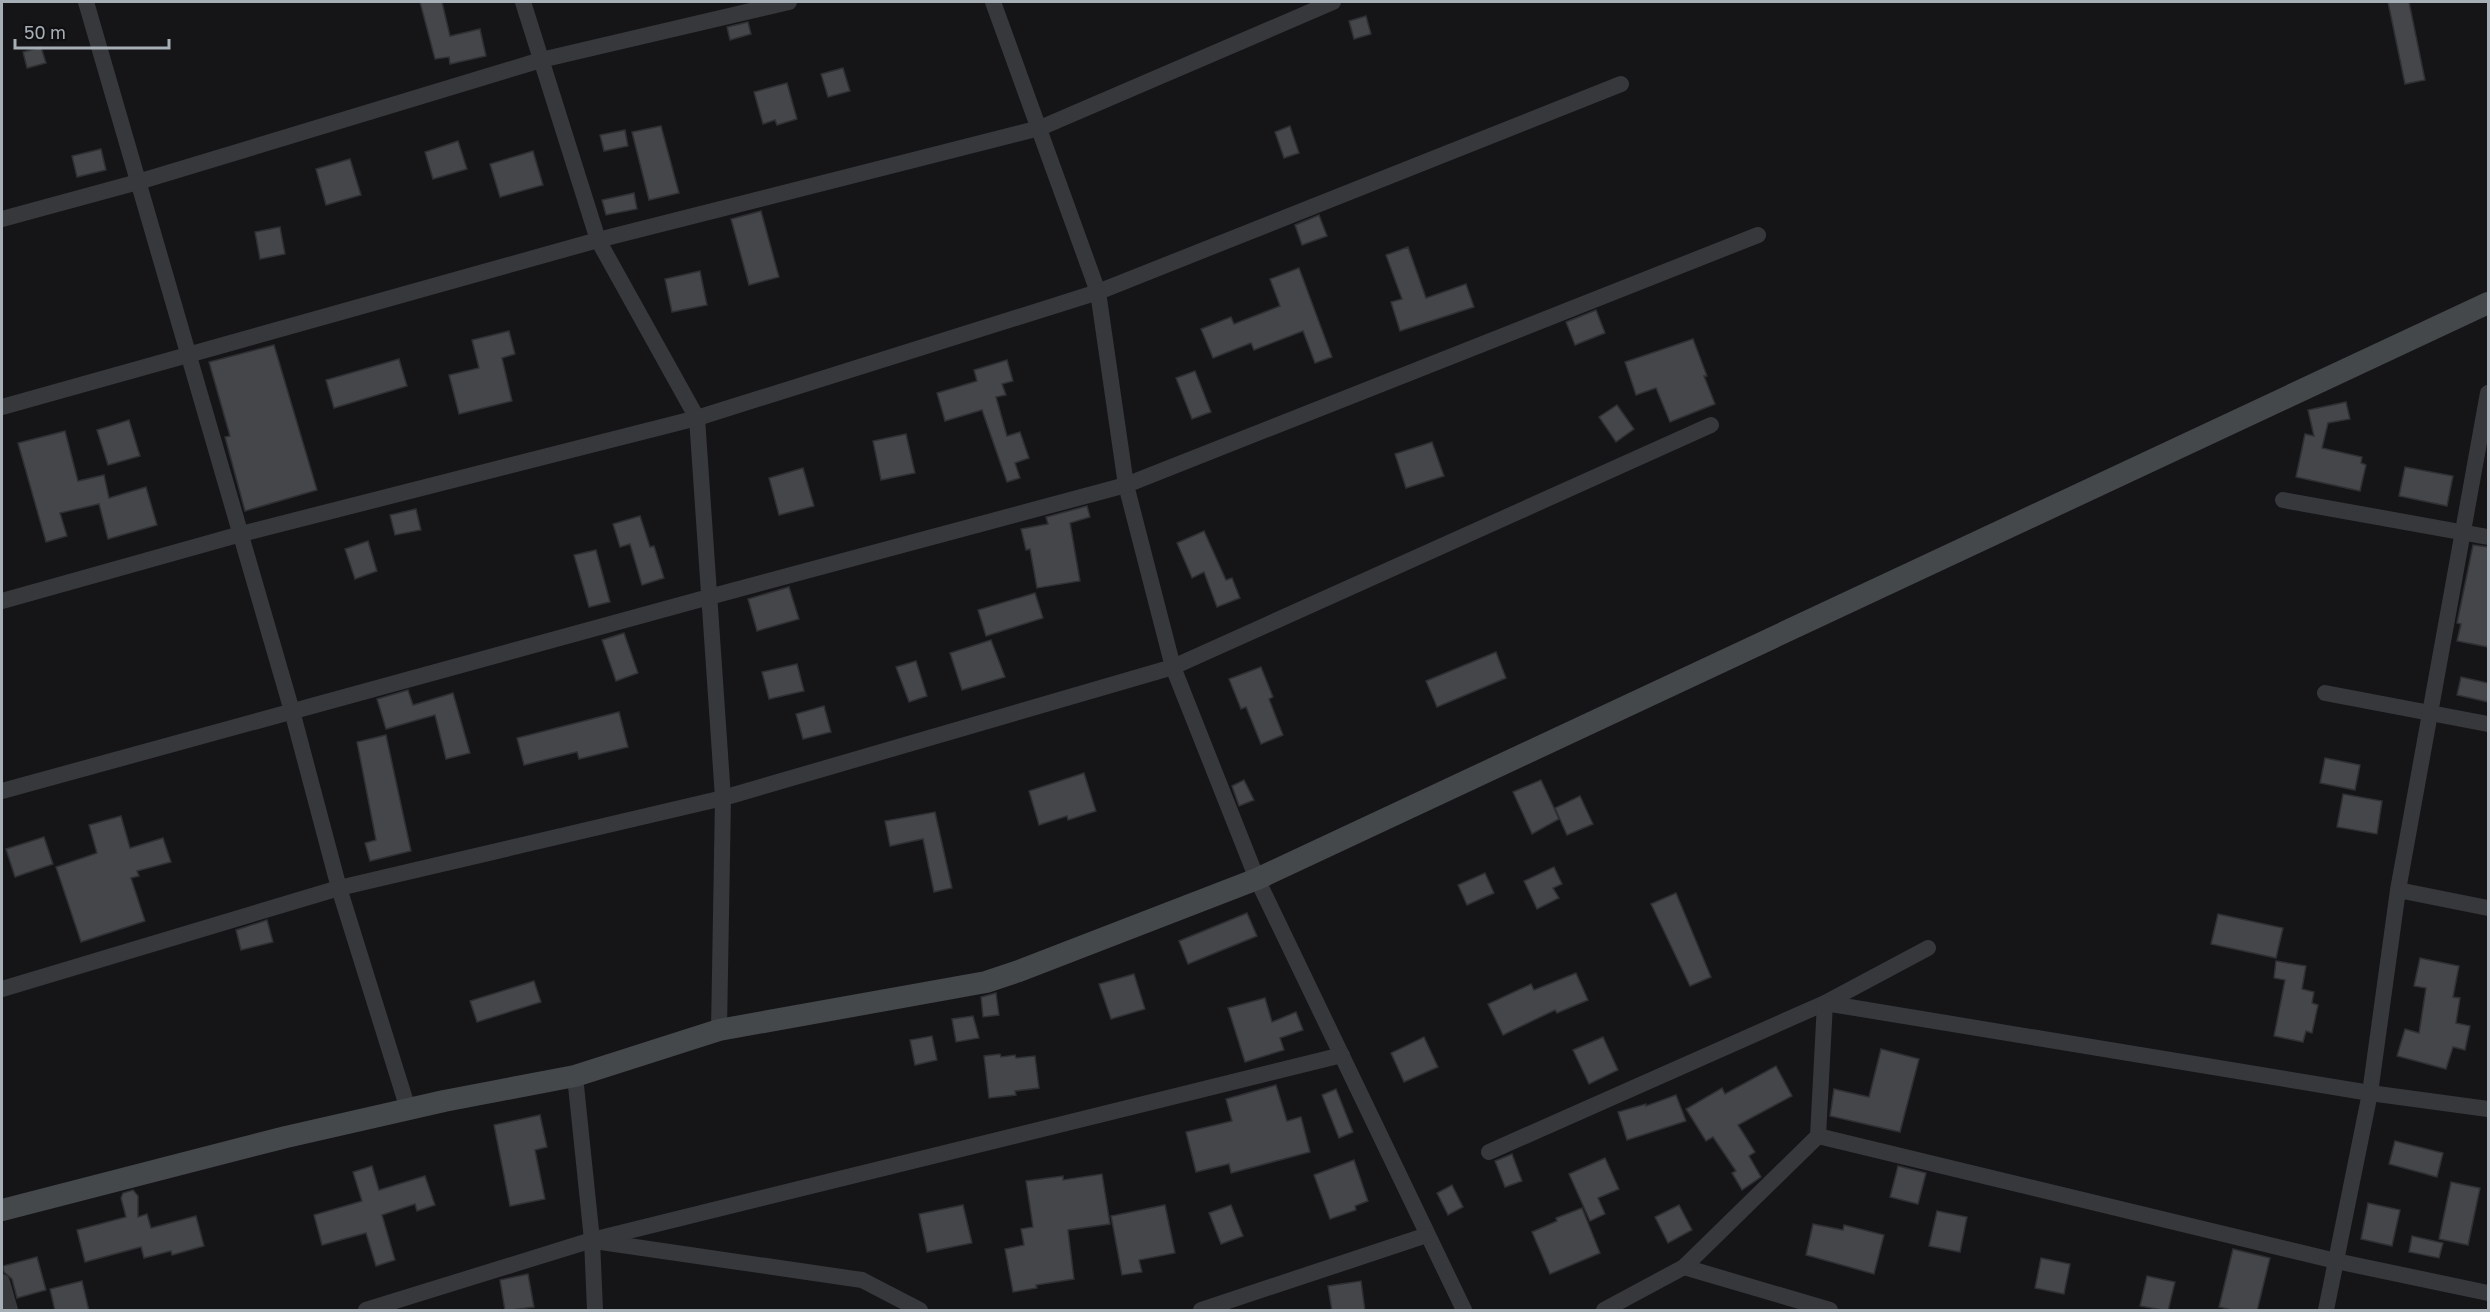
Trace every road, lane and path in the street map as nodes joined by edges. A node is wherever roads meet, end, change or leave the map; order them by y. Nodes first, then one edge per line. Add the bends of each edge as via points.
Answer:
1 (86, 2) edge
2 (523, 2) edge
3 (789, 2) edge
4 (993, 2) edge
5 (1332, 2) edge
6 (541, 60) junction
7 (1621, 84) dead end
8 (1040, 128) junction
9 (138, 182) junction
10 (2, 219) edge
11 (1758, 235) dead end
12 (598, 240) junction
13 (1098, 292) junction
14 (2488, 303) edge
15 (188, 353) junction
16 (2488, 393) edge
17 (2, 407) edge
18 (696, 418) junction
19 (1711, 425) dead end
20 (1126, 485) junction
21 (2283, 500) dead end
22 (2462, 532) junction
23 (241, 534) junction
24 (2488, 537) edge
25 (709, 597) junction
26 (2, 601) edge
27 (1173, 667) junction
28 (2325, 693) dead end
29 (292, 711) junction
30 (2429, 712) junction
31 (2488, 724) edge
32 (2, 791) edge
33 (723, 798) junction
34 (1257, 879) junction
35 (339, 888) junction
36 (2398, 890) junction
37 (2488, 908) edge
38 (1928, 948) dead end
39 (2, 989) edge
40 (1825, 1003) junction
41 (719, 1030) junction
42 (1341, 1055) junction
43 (575, 1076) junction
44 (2370, 1093) junction
45 (408, 1109) junction
46 (2488, 1109) edge
47 (1818, 1136) junction
48 (1489, 1152) dead end
49 (2, 1210) edge
50 (1428, 1235) junction
51 (592, 1240) junction
52 (2336, 1261) junction
53 (1684, 1267) junction
54 (2, 1282) edge
55 (2488, 1293) edge
56 (10, 1311) edge
57 (366, 1311) edge
58 (595, 1311) edge
59 (920, 1311) edge
60 (1201, 1311) edge
61 (1464, 1311) edge
62 (1604, 1311) edge
63 (1830, 1311) edge
64 (2326, 1311) edge

1 - 9 street
2 - 6 street
3 - 6 street
4 - 8 street
5 - 8 street
6 - 9 street
6 - 12 street
7 - 13 street
8 - 12 street
8 - 13 street
9 - 10 street
9 - 15 street
11 - 20 street
12 - 15 street
12 - 18 street
13 - 18 street
13 - 20 street
14 - 34 main road
15 - 17 street
15 - 23 street
16 - 22 street
18 - 23 street
18 - 25 street
19 - 27 street
20 - 25 street
20 - 27 street
21 - 22 street
22 - 24 street
22 - 30 street
23 - 26 street
23 - 29 street
25 - 29 street
25 - 33 street
27 - 33 street
27 - 34 street
28 - 30 street
29 - 32 street
29 - 35 street
30 - 31 street
30 - 36 street
33 - 35 street
33 - 41 street
34 - 41 main road via 986,982
34 - 42 street
35 - 39 street
35 - 45 street
36 - 37 street
36 - 44 street
38 - 40 street
40 - 44 street
40 - 47 street
40 - 48 street
41 - 43 main road
42 - 50 street
42 - 51 street
43 - 45 main road
43 - 51 street
44 - 46 street
44 - 52 street
45 - 49 main road
47 - 52 street
47 - 53 street
50 - 60 street
50 - 61 street
51 - 57 street
51 - 58 street
51 - 59 street via 862,1280
52 - 55 street
52 - 64 street
53 - 62 street
53 - 63 street
54 - 56 street

